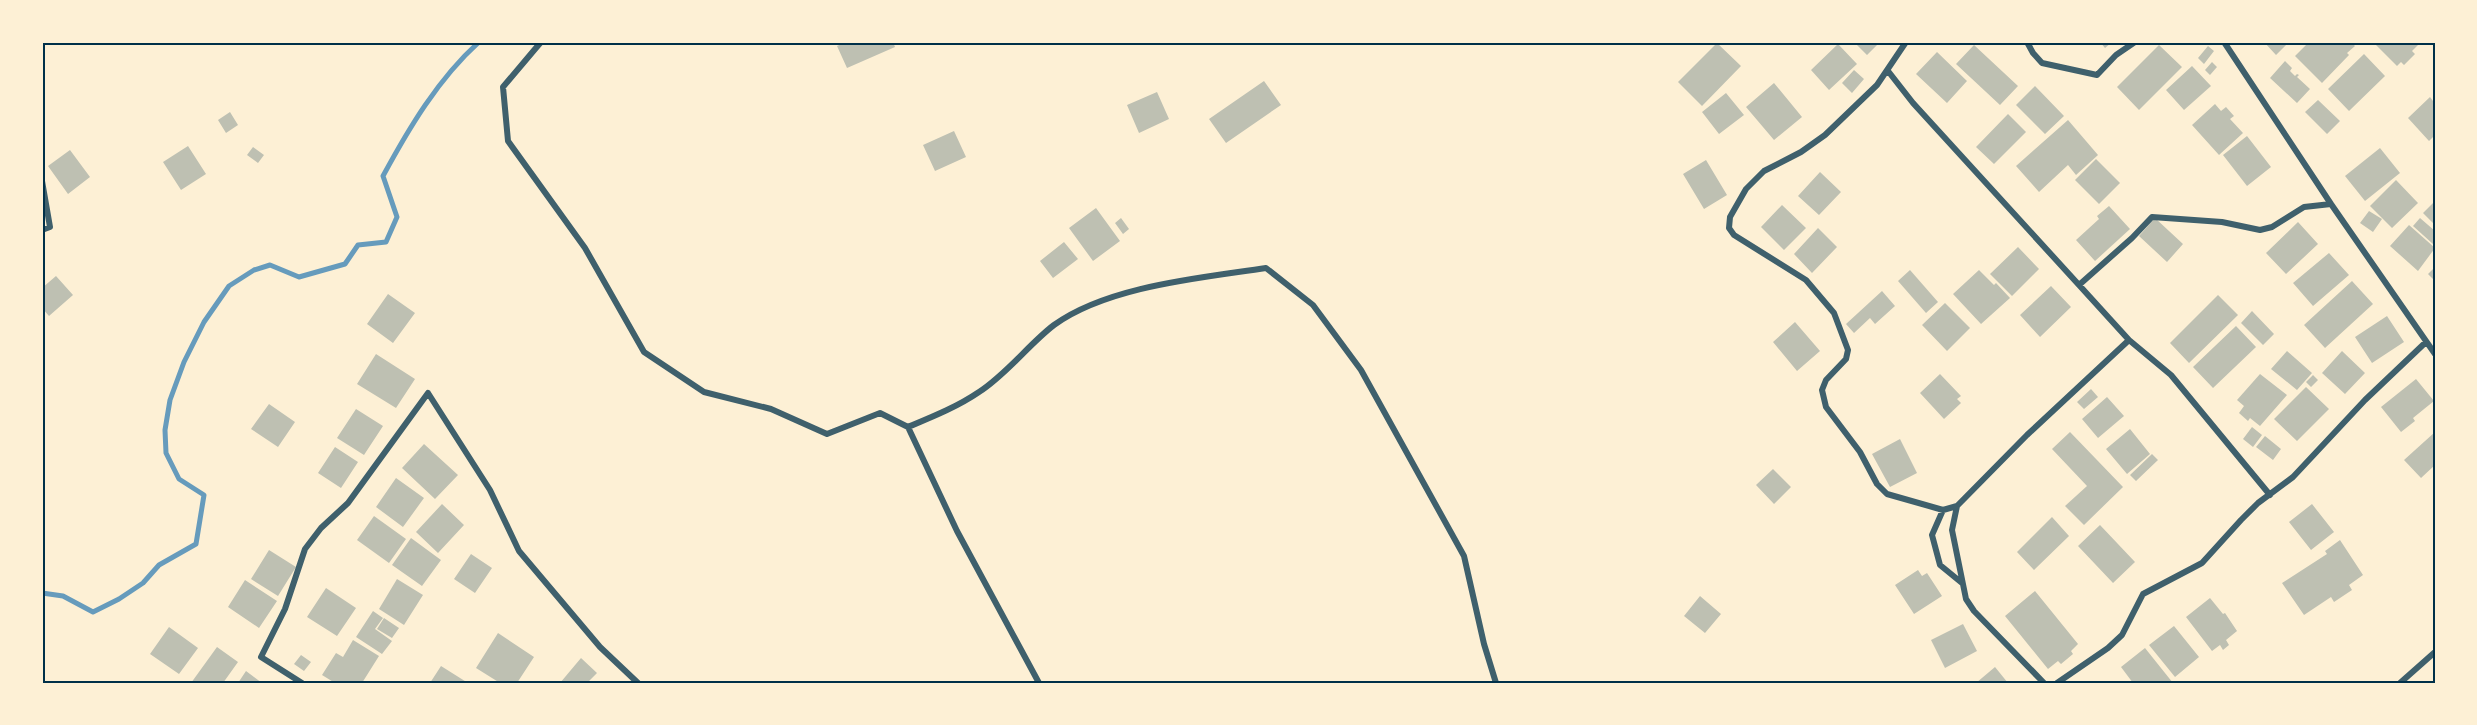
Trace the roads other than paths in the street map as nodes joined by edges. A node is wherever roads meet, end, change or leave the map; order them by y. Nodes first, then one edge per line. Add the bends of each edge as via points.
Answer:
1 (541, 42) edge
2 (1906, 42) edge
3 (2027, 42) edge
4 (2135, 42) edge
5 (2224, 42) edge
6 (1888, 71) junction
7 (42, 181) edge
8 (2331, 204) junction
9 (42, 230) edge
10 (2079, 285) junction
11 (2129, 340) junction
12 (2426, 342) junction
13 (2435, 354) edge
14 (909, 427) junction
15 (2270, 495) junction
16 (1957, 506) junction
17 (1943, 510) junction
18 (1962, 584) junction
19 (2435, 652) edge
20 (302, 683) edge
21 (638, 683) edge
22 (1039, 683) edge
23 (1496, 683) edge
24 (2044, 683) edge
25 (2057, 683) edge
26 (2400, 683) edge

1 - 14 street via 503,87 508,141 585,248 644,352 704,392 771,409 827,434 880,413
2 - 6 street
3 - 4 street via 2042,63 2097,75
5 - 8 street
6 - 10 street via 1913,104
6 - 17 street via 1825,135 1764,171 1746,189 1730,217 1729,228 1734,235 1806,280 1834,313 1848,350 1846,359 1822,390 1826,407 1860,452 1877,484 1887,494
7 - 9 street via 50,227
8 - 10 street via 2304,207 2260,230 2222,222 2152,216
8 - 12 street
10 - 11 street
11 - 15 street via 2171,375
11 - 16 street via 2026,435
12 - 13 street
12 - 15 street via 2293,477
14 - 22 street via 957,531
14 - 23 street via 979,392 1054,325 1103,299 1190,279 1266,268 1313,305 1361,370 1464,556
15 - 25 street via 2202,563 2143,594 2122,635
16 - 17 street
16 - 18 street via 1952,530
17 - 18 street via 1932,535 1940,565
18 - 24 street via 1974,611
19 - 26 street
20 - 21 street via 261,657 285,609 305,549 348,503 428,393 490,490 519,551 600,647

